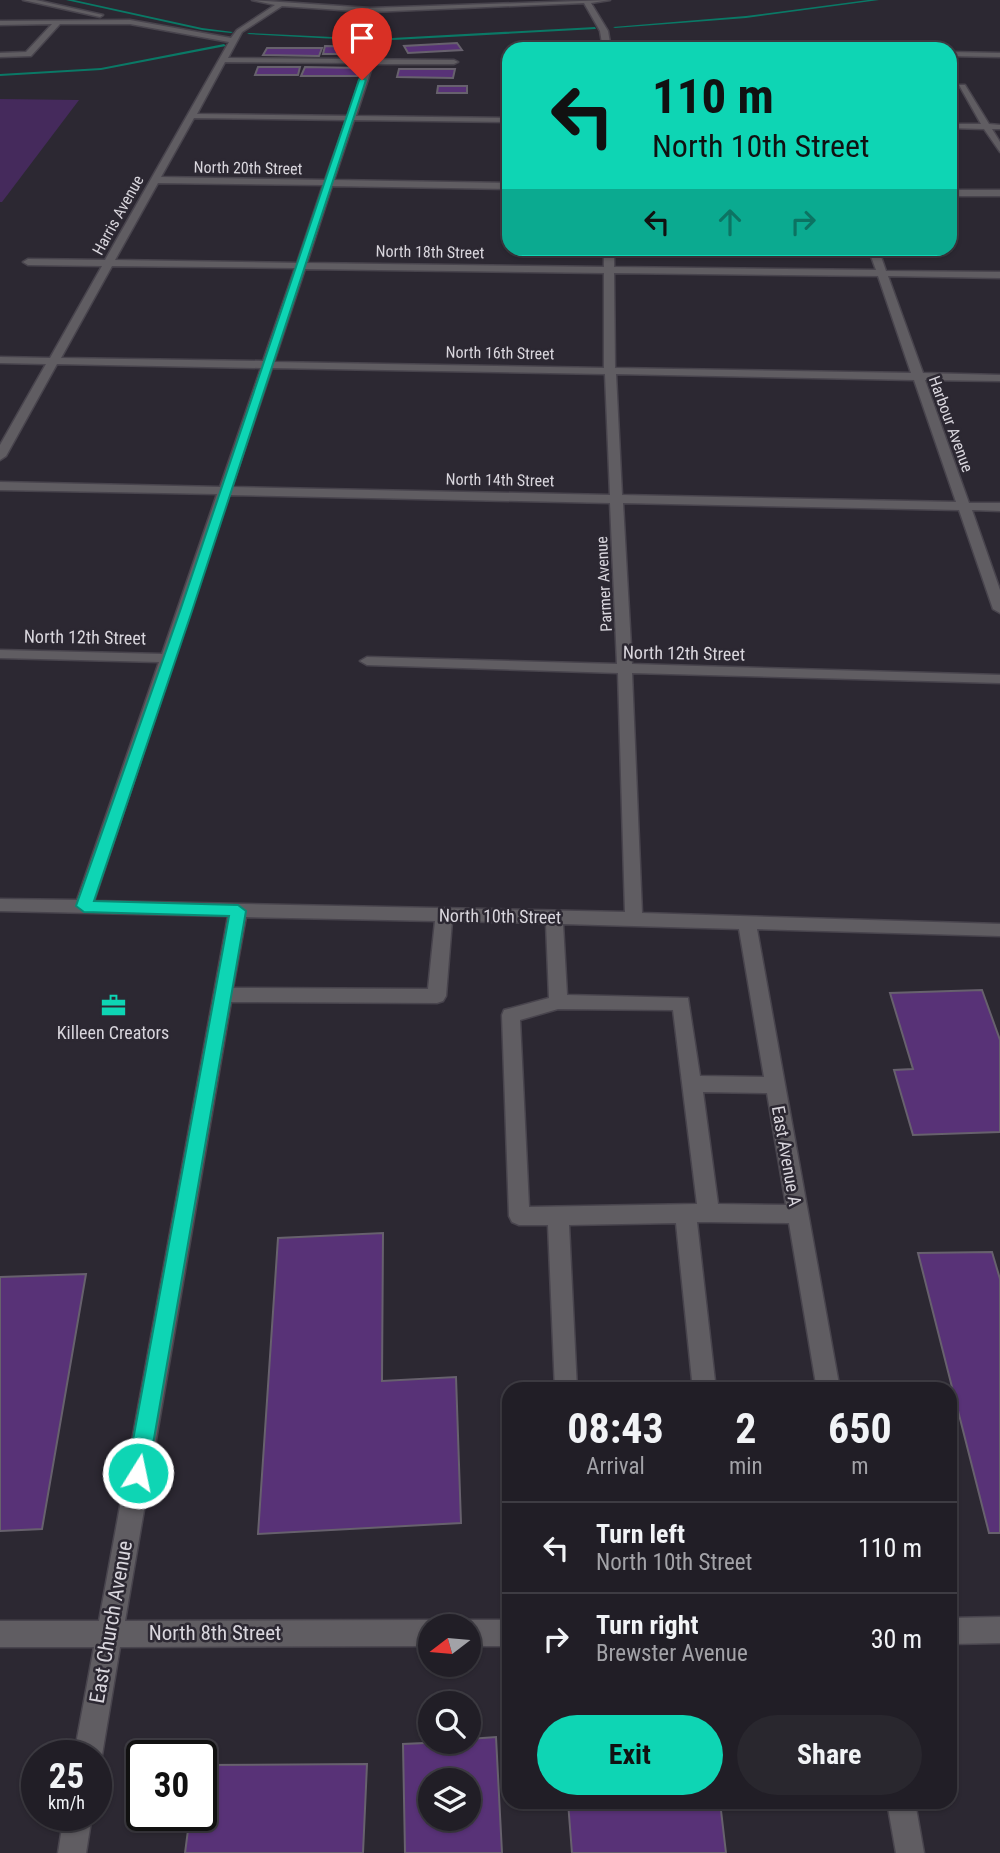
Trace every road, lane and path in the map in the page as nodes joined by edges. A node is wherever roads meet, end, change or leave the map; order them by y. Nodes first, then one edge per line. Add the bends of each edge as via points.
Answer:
1 (26, 0) edge
2 (255, 0) edge
3 (607, 0) edge
4 (586, 2) junction
5 (280, 4) junction
6 (58, 22) junction
7 (130, 22) junction
8 (0, 23) edge
9 (36, 33) dead end
10 (47, 33) junction
11 (235, 41) junction
12 (606, 42) edge
13 (25, 44) dead end
14 (38, 44) junction
15 (957, 54) edge
16 (0, 55) edge
17 (1000, 55) edge
18 (224, 60) junction
19 (370, 61) junction
20 (454, 62) dead end
21 (962, 87) dead end
22 (192, 116) junction
23 (350, 118) junction
24 (502, 120) edge
25 (957, 126) edge
26 (987, 127) junction
27 (1000, 127) edge
28 (1000, 149) edge
29 (155, 180) junction
30 (328, 184) junction
31 (502, 186) edge
32 (957, 193) edge
33 (1000, 193) edge
34 (609, 256) edge
35 (876, 256) edge
36 (28, 262) dead end
37 (110, 263) junction
38 (302, 266) junction
39 (609, 270) junction
40 (882, 273) junction
41 (1000, 275) edge
42 (0, 360) edge
43 (54, 362) junction
44 (268, 364) junction
45 (610, 371) junction
46 (917, 377) junction
47 (1000, 378) edge
48 (0, 456) edge
49 (0, 486) edge
50 (226, 492) junction
51 (617, 500) junction
52 (964, 507) junction
53 (1000, 507) edge
54 (1000, 609) edge
55 (0, 654) edge
56 (170, 659) junction
57 (367, 661) dead end
58 (625, 671) junction
59 (1000, 679) edge
60 (0, 905) edge
61 (84, 906) junction
62 (238, 911) junction
63 (444, 915) junction
64 (554, 917) junction
65 (634, 919) junction
66 (747, 923) junction
67 (1000, 930) edge
68 (223, 995) junction
69 (558, 1002) junction
70 (691, 1084) junction
71 (774, 1085) junction
72 (686, 1213) junction
73 (709, 1213) junction
74 (798, 1214) junction
75 (558, 1216) junction
76 (566, 1382) edge
77 (704, 1382) edge
78 (828, 1382) edge
79 (1000, 1630) edge
80 (957, 1631) edge
81 (109, 1633) junction
82 (418, 1633) edge
83 (481, 1633) edge
84 (502, 1633) edge
85 (0, 1634) edge
86 (91, 1740) edge
87 (902, 1809) edge
88 (75, 1831) edge
89 (72, 1853) edge
90 (910, 1853) edge

1 - 7 street
2 - 5 street
3 - 4 street
4 - 5 street via 370,10
4 - 12 street
5 - 11 street, Harris Avenue via 239,31
6 - 7 street
6 - 8 street
6 - 10 street
7 - 11 street
9 - 10 street
10 - 14 street
11 - 18 street, Harris Avenue
13 - 14 street
14 - 16 street via 28,54
15 - 17 street
18 - 19 street
18 - 22 street, Harris Avenue
19 - 20 street
19 - 23 street
21 - 26 street
22 - 23 street
22 - 29 street, Harris Avenue
23 - 24 street
23 - 30 street
25 - 26 street
26 - 27 street
26 - 28 street
29 - 30 street, North 20th Street
29 - 37 street, Harris Avenue
30 - 31 street, North 20th Street
30 - 38 street
32 - 33 street
34 - 39 street, Parmer Avenue
35 - 40 street, Harbour Avenue
36 - 37 street, North 18th Street
37 - 38 street, North 18th Street
37 - 43 street, Harris Avenue
38 - 39 street, North 18th Street
38 - 44 street
39 - 40 street, North 18th Street
39 - 45 street, Parmer Avenue
40 - 41 street, North 18th Street
40 - 46 street, Harbour Avenue
42 - 43 street, North 16th Street
43 - 44 street, North 16th Street
43 - 48 street, Harris Avenue
44 - 45 street, North 16th Street
44 - 50 street
45 - 46 street, North 16th Street
45 - 51 street, Parmer Avenue
46 - 47 street, North 16th Street
46 - 52 street, Harbour Avenue
49 - 50 street, North 14th Street
50 - 51 street, North 14th Street
50 - 56 street
51 - 52 street, North 14th Street
51 - 58 street, Parmer Avenue
52 - 53 street, North 14th Street
52 - 54 street, Harbour Avenue
55 - 56 street, North 12th Street
56 - 61 street
57 - 58 street, North 12th Street
58 - 59 street, North 12th Street
58 - 65 street, Parmer Avenue
60 - 61 street, North 10th Street
61 - 62 street, North 10th Street
62 - 63 street, North 10th Street
62 - 68 street, East Church Avenue
63 - 64 street, North 10th Street
63 - 68 street via 438,996
64 - 65 street, North 10th Street
64 - 69 street
65 - 66 street, North 10th Street
66 - 67 street, North 10th Street
66 - 71 street, East Avenue A
68 - 81 street, East Church Avenue
69 - 70 street via 681,1003
69 - 75 street via 511,1015 519,1216
70 - 71 street
70 - 73 street
71 - 74 street, East Avenue A
72 - 73 street
72 - 75 street
72 - 77 street
73 - 74 street
74 - 78 street, East Avenue A
75 - 76 street
79 - 80 street
81 - 82 street, North 8th Street
81 - 85 street, North 8th Street
81 - 86 street, East Church Avenue
83 - 84 street
87 - 90 street
88 - 89 street

